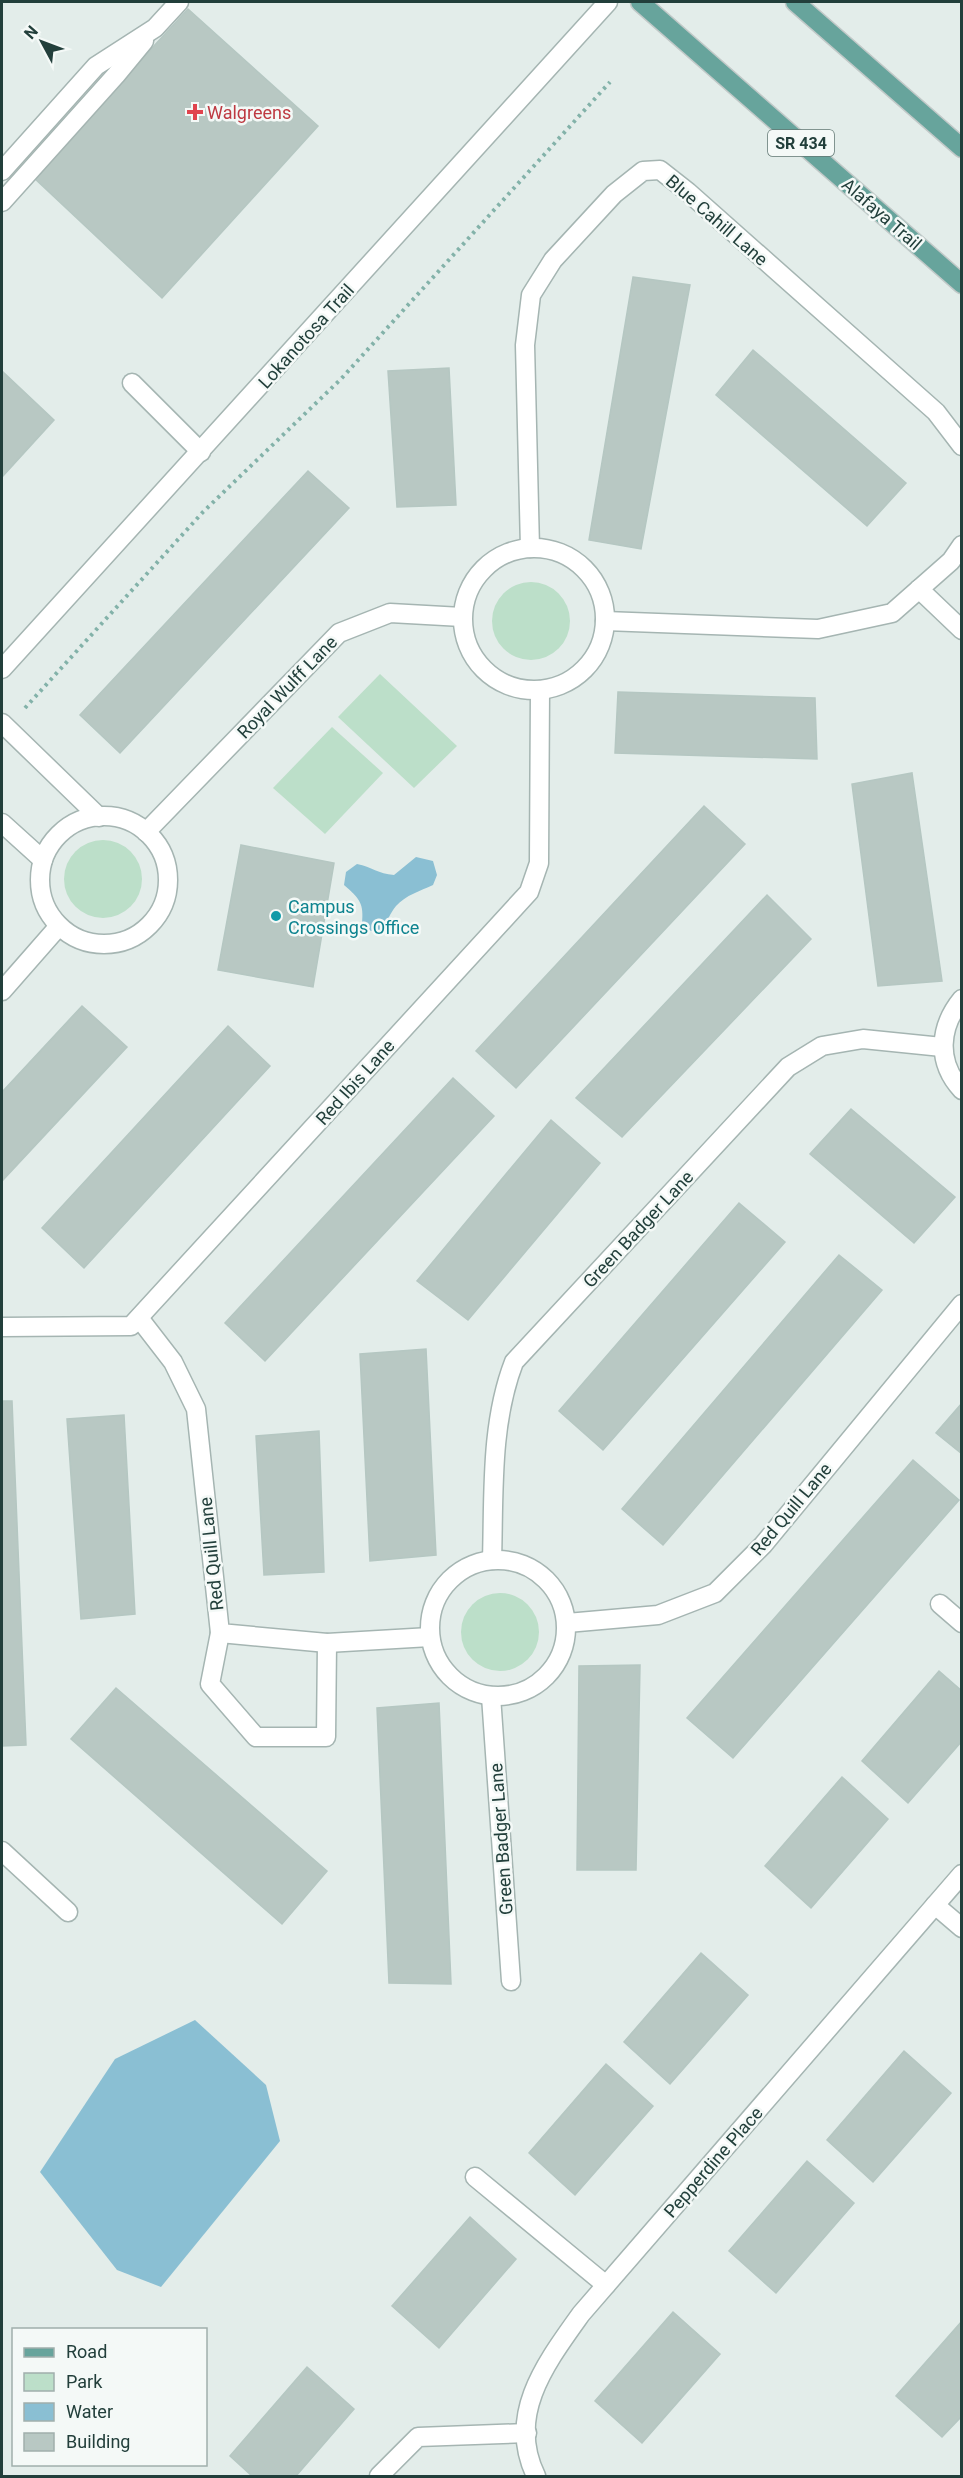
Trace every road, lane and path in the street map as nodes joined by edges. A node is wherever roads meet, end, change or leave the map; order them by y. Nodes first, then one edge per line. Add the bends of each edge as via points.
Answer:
1 (179, 2) edge
2 (608, 2) edge
3 (640, 2) edge
4 (795, 2) edge
5 (155, 28) junction
6 (610, 82) dead end
7 (962, 148) edge
8 (2, 171) edge
9 (2, 202) edge
10 (962, 284) edge
11 (132, 383) dead end
12 (962, 446) edge
13 (201, 452) junction
14 (962, 545) edge
15 (530, 548) junction
16 (919, 589) junction
17 (462, 617) junction
18 (605, 621) junction
19 (962, 630) edge
20 (2, 669) edge
21 (540, 690) junction
22 (30, 703) dead end
23 (2, 723) edge
24 (99, 817) junction
25 (2, 823) edge
26 (146, 832) junction
27 (43, 860) junction
28 (59, 926) junction
29 (2, 991) edge
30 (962, 999) edge
31 (942, 1047) junction
32 (962, 1090) edge
33 (962, 1304) edge
34 (139, 1318) junction
35 (2, 1327) edge
36 (492, 1560) junction
37 (940, 1604) dead end
38 (567, 1623) junction
39 (962, 1623) edge
40 (220, 1633) junction
41 (430, 1637) junction
42 (327, 1643) junction
43 (491, 1696) junction
44 (2, 1851) edge
45 (962, 1874) edge
46 (935, 1905) junction
47 (68, 1911) dead end
48 (962, 1928) edge
49 (511, 1981) dead end
50 (475, 2177) dead end
51 (606, 2285) junction
52 (527, 2433) junction
53 (379, 2476) edge
54 (536, 2476) edge

1 - 5 street
2 - 13 street, Lokanotosa Trail
3 - 10 main road, Alafaya Trail / SR 434
4 - 7 main road
5 - 8 street via 96,66
5 - 9 street
6 - 22 path via 341,379 203,512
11 - 13 street
12 - 15 street, Blue Cahill Lane via 936,412 688,192 660,170 643,171 614,194 553,260 531,295 525,345
13 - 20 street, Lokanotosa Trail
14 - 16 street via 951,561
15 - 17 street via 495,558 478,573 466,594
15 - 18 street via 562,552 581,564 596,582
16 - 18 street via 892,613 818,629
16 - 19 street
17 - 21 street via 465,641 476,662 494,679 516,689
17 - 26 street, Royal Wulff Lane via 390,613 339,633
18 - 21 street via 598,651 584,670 563,684
21 - 34 street, Red Ibis Lane via 539,862 529,892
23 - 24 street
24 - 26 street via 116,817
24 - 27 street via 65,830
25 - 27 street
26 - 28 street via 159,847 168,887 151,924 135,937 116,944 95,944 75,938
27 - 28 street via 41,895
28 - 29 street
30 - 31 street via 948,1020
31 - 32 street via 946,1065
31 - 36 street, Green Badger Lane via 863,1039 822,1046 788,1067 514,1362 504,1387 495,1455
33 - 38 street, Red Quill Lane via 763,1545 715,1593 658,1615
34 - 35 street via 131,1326
34 - 40 street, Red Quill Lane via 173,1362 196,1409
36 - 38 street via 513,1561 533,1569 550,1583 562,1601
36 - 41 street via 474,1564 445,1586 435,1601
37 - 39 street
38 - 43 street via 558,1661 546,1677 511,1695
40 - 42 street, Red Quill Lane
40 - 42 street via 210,1683 256,1737 326,1737
41 - 42 street, Red Quill Lane
41 - 43 street via 435,1655 457,1683
43 - 49 street, Green Badger Lane
44 - 47 street
45 - 46 street, Pepperdine Place
46 - 48 street
46 - 51 street, Pepperdine Place
50 - 51 street
51 - 52 street, Pepperdine Place via 546,2362 526,2412
52 - 53 street via 418,2437
52 - 54 street, Pepperdine Place via 528,2460

